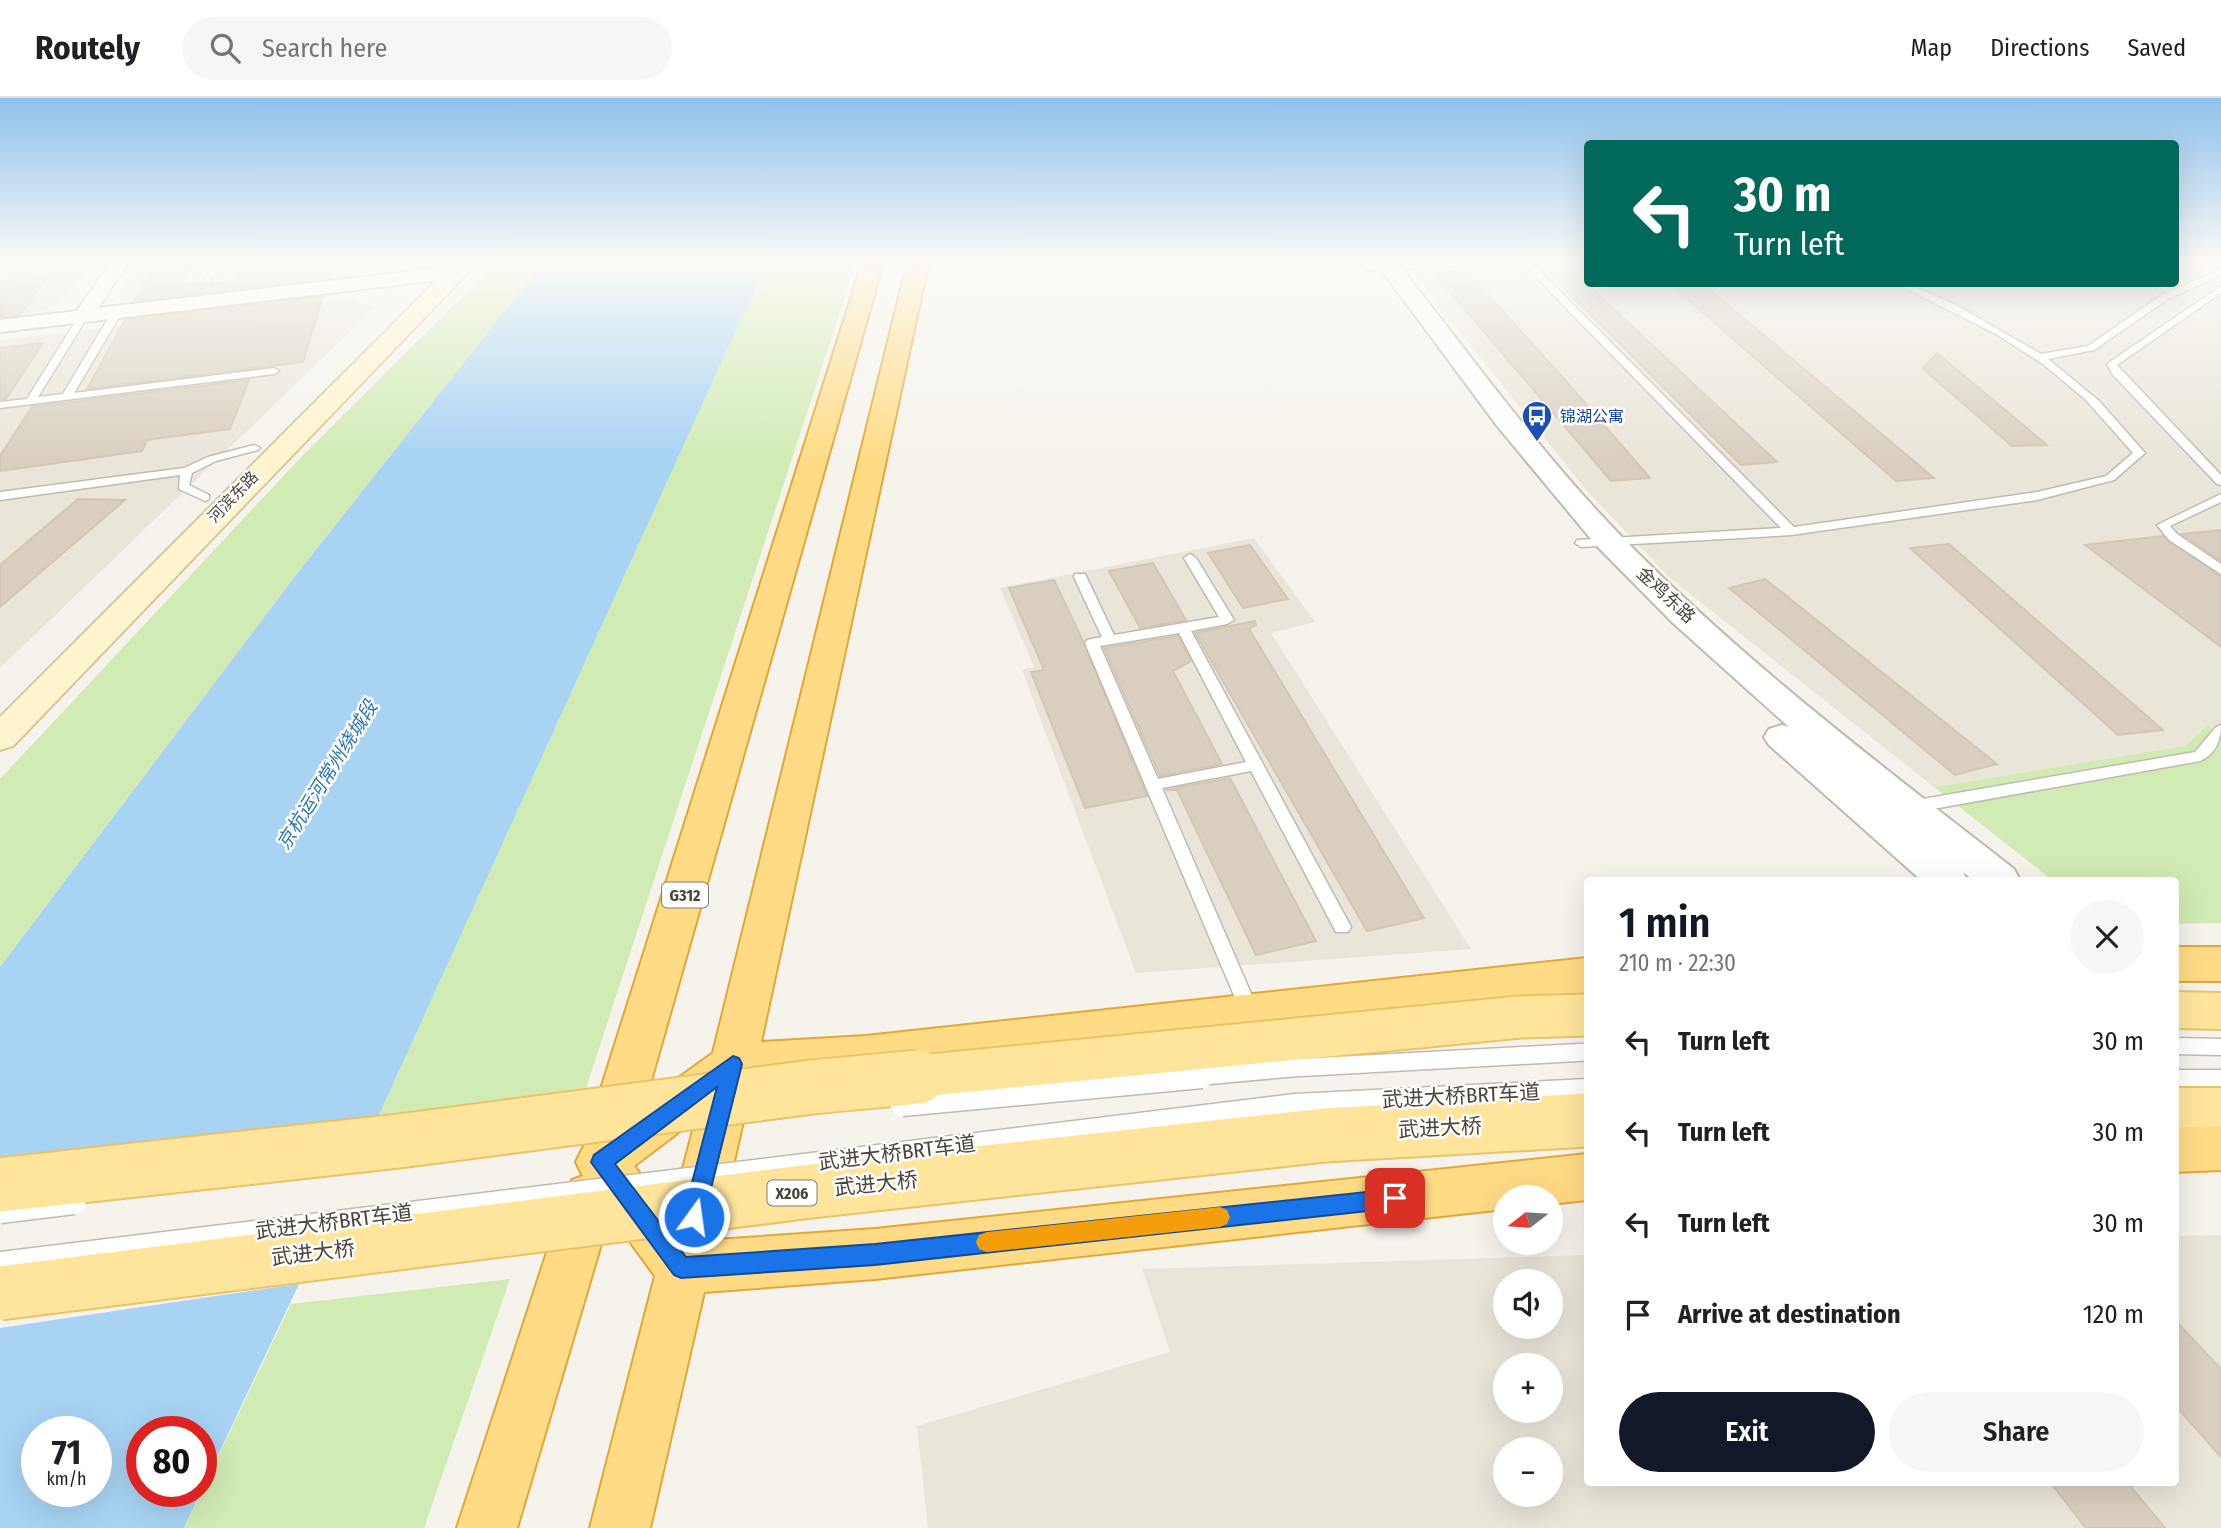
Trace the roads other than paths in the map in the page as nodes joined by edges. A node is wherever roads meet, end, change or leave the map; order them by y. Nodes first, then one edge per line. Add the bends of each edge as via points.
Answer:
1 (76, 327) edge
2 (108, 327) edge
3 (386, 327) edge
4 (393, 327) edge
5 (853, 327) edge
6 (903, 327) edge
7 (1428, 327) edge
8 (1590, 327) edge
9 (1986, 327) edge
10 (2122, 327) edge
11 (2166, 327) edge
12 (2036, 357) junction
13 (274, 371) dead end
14 (66, 397) junction
15 (30, 402) junction
16 (0, 405) edge
17 (254, 449) junction
18 (187, 471) junction
19 (2221, 482) edge
20 (0, 496) edge
21 (205, 497) junction
22 (2221, 498) edge
23 (1791, 531) junction
24 (1596, 542) junction
25 (1190, 558) dead end
26 (2221, 570) edge
27 (1080, 578) dead end
28 (1184, 628) junction
29 (1110, 640) junction
30 (0, 700) edge
31 (2221, 730) edge
32 (0, 738) edge
33 (1255, 765) junction
34 (1152, 785) junction
35 (1909, 807) junction
36 (1944, 877) edge
37 (1996, 877) edge
38 (1342, 927) dead end
39 (2179, 964) edge
40 (2221, 964) edge
41 (1573, 976) edge
42 (2179, 1010) edge
43 (2221, 1011) edge
44 (1250, 1012) junction
45 (1584, 1014) edge
46 (1584, 1034) edge
47 (2179, 1046) edge
48 (2221, 1047) edge
49 (1584, 1050) edge
50 (733, 1064) junction
51 (2179, 1078) edge
52 (2221, 1078) edge
53 (1584, 1090) edge
54 (878, 1107) dead end
55 (2179, 1109) edge
56 (2221, 1109) edge
57 (1584, 1120) edge
58 (741, 1122) dead end
59 (699, 1127) dead end
60 (672, 1131) dead end
61 (2221, 1148) edge
62 (2179, 1150) edge
63 (595, 1151) junction
64 (1584, 1177) edge
65 (0, 1185) edge
66 (96, 1201) dead end
67 (0, 1212) edge
68 (0, 1263) edge
69 (681, 1268) junction
70 (0, 1293) edge
71 (487, 1528) edge
72 (620, 1528) edge

1 - 15 lane
2 - 14 lane
3 - 17 main road, 河滨东路
4 - 32 main road, 河滨东路
5 - 63 highway, G312 via 653,1002
6 - 50 highway
7 - 24 street, 金鸡东路 via 1546,468
8 - 23 lane
9 - 12 lane
10 - 12 lane via 2091,348
11 - 19 lane via 2112,364
12 - 23 lane via 2088,396 2139,453 2110,478 2037,496
13 - 14 lane
14 - 15 lane
15 - 16 lane
17 - 18 lane via 212,459
17 - 21 main road, 河滨东路
18 - 20 lane
18 - 21 lane via 183,487
21 - 30 main road, 河滨东路
22 - 26 lane via 2163,525
23 - 24 lane
24 - 35 street, 金鸡东路 via 1641,574 1810,727
24 - 36 street, 金鸡东路 via 1622,591
25 - 28 lane via 1227,621
27 - 29 lane
28 - 29 lane
28 - 33 lane
29 - 34 lane via 1092,643
31 - 35 lane via 2200,756
33 - 34 lane
33 - 38 lane
34 - 44 lane
35 - 37 street, 金鸡东路
39 - 40 highway
41 - 44 highway
41 - 46 highway
42 - 43 main road
44 - 50 highway via 866,1055
45 - 65 main road, bridge via 812,1087 399,1141
47 - 48 lane
49 - 54 lane, 武进大桥BRT车道, bridge via 1292,1068
50 - 63 highway
50 - 69 highway
51 - 52 lane
53 - 68 lane, 武进大桥BRT车道, bridge via 1296,1105
55 - 56 main road
57 - 70 main road, 武进大桥 / X206, bridge via 1297,1138 811,1191
58 - 59 lane
60 - 63 lane
61 - 62 highway
63 - 69 highway
63 - 71 highway, G312
64 - 69 highway via 875,1254
66 - 67 lane, bridge
69 - 72 highway

